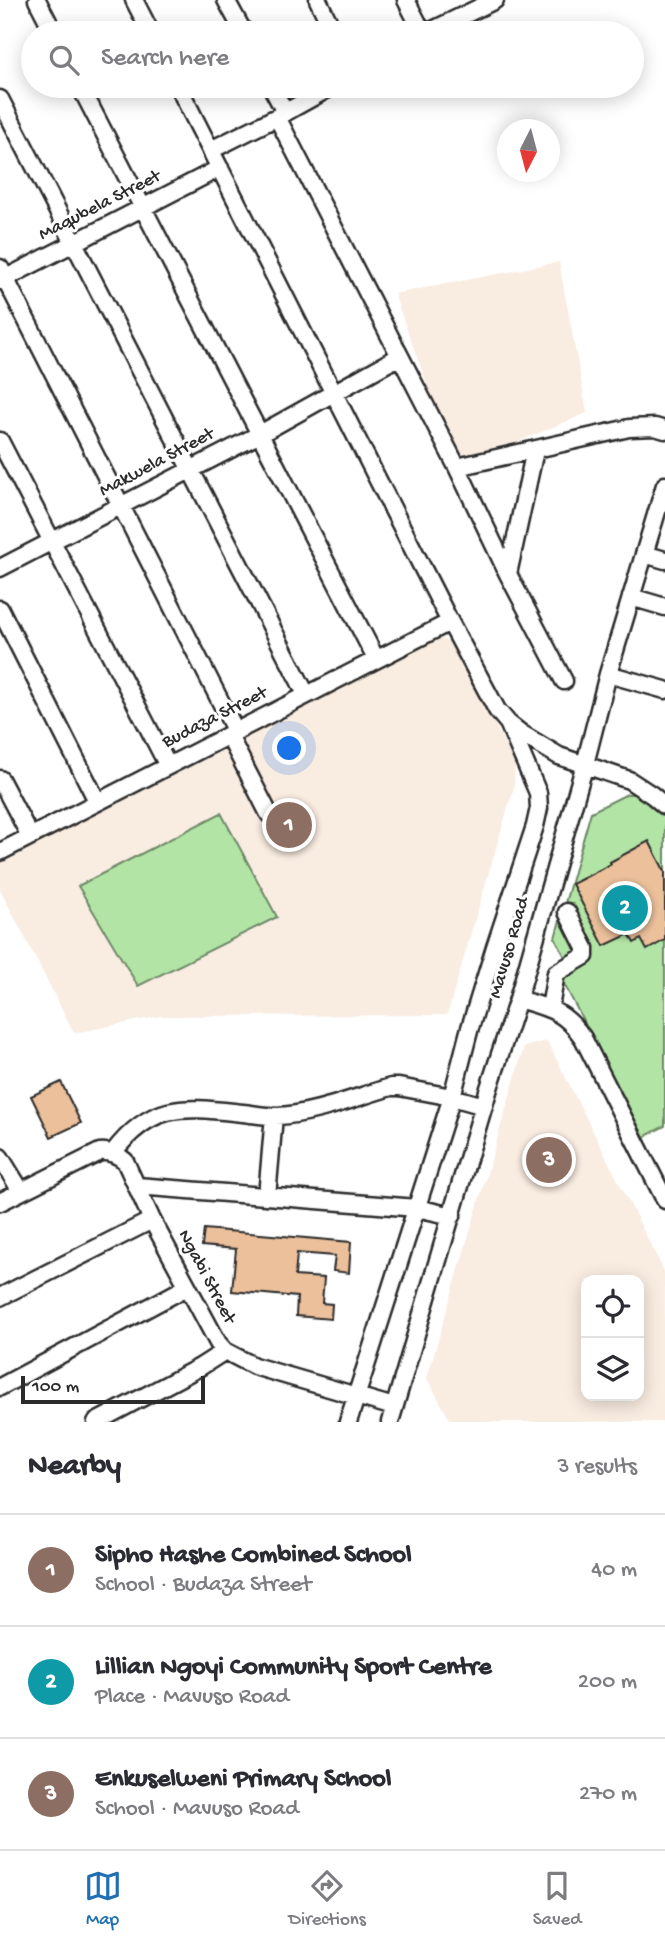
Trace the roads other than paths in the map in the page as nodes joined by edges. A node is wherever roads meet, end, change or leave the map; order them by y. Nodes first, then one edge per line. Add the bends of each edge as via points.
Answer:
1 (37, 0) edge
2 (134, 0) edge
3 (226, 0) edge
4 (318, 0) edge
5 (406, 0) edge
6 (494, 0) edge
7 (48, 21) edge
8 (145, 21) edge
9 (237, 21) edge
10 (328, 21) edge
11 (418, 21) edge
12 (450, 21) edge
13 (86, 98) edge
14 (184, 98) edge
15 (275, 98) edge
16 (311, 98) edge
17 (0, 99) edge
18 (281, 115) junction
19 (211, 150) junction
20 (220, 168) junction
21 (142, 208) junction
22 (75, 243) junction
23 (2, 276) edge
24 (400, 356) junction
25 (333, 394) junction
26 (665, 430) edge
27 (260, 434) junction
28 (0, 441) edge
29 (535, 450) junction
30 (457, 467) junction
31 (190, 469) junction
32 (665, 485) edge
33 (121, 507) junction
34 (52, 542) junction
35 (644, 554) junction
36 (665, 560) edge
37 (0, 568) edge
38 (508, 574) junction
39 (631, 597) junction
40 (665, 607) edge
41 (0, 610) edge
42 (450, 622) junction
43 (376, 659) junction
44 (608, 674) junction
45 (564, 681) dead end
46 (665, 690) edge
47 (306, 694) junction
48 (508, 723) junction
49 (233, 734) junction
50 (585, 764) junction
51 (168, 766) junction
52 (0, 779) edge
53 (97, 802) junction
54 (665, 806) edge
55 (269, 814) dead end
56 (30, 836) junction
57 (0, 852) edge
58 (567, 912) dead end
59 (518, 999) junction
60 (550, 1008) junction
61 (452, 1097) junction
62 (484, 1105) junction
63 (274, 1116) junction
64 (106, 1152) junction
65 (0, 1157) edge
66 (137, 1186) junction
67 (21, 1191) junction
68 (267, 1196) junction
69 (665, 1200) edge
70 (0, 1202) edge
71 (417, 1208) junction
72 (452, 1216) junction
73 (152, 1220) junction
74 (187, 1287) junction
75 (0, 1297) edge
76 (225, 1351) junction
77 (0, 1387) edge
78 (356, 1396) junction
79 (392, 1418) edge
80 (96, 1422) edge
81 (348, 1422) edge

1 - 7 street
2 - 8 street
3 - 9 street
4 - 10 street
5 - 11 street
6 - 12 street
13 - 21 street
14 - 19 street
15 - 18 street
16 - 18 street
17 - 22 street
18 - 19 street
18 - 24 street
19 - 20 street
20 - 21 street, Maqubela Street
20 - 25 street
21 - 22 street, Maqubela Street
21 - 27 street
22 - 23 street, Maqubela Street
22 - 31 street
23 - 33 street
24 - 25 street, Makwela Street
24 - 30 street
25 - 27 street, Makwela Street
25 - 42 street
26 - 29 street via 629,428
27 - 31 street, Makwela Street
27 - 43 street
28 - 34 street
29 - 30 street
29 - 38 street
30 - 38 street
31 - 33 street, Makwela Street
31 - 47 street
32 - 35 street, Mavuso Road
33 - 34 street, Makwela Street
33 - 49 street
34 - 37 street, Makwela Street
34 - 51 street
35 - 36 street
35 - 39 street, Mavuso Road
38 - 45 street
39 - 40 street
39 - 44 street, Mavuso Road
41 - 53 street
42 - 43 street, Budaza Street
42 - 48 street
43 - 47 street, Budaza Street
44 - 46 street
44 - 50 street, Mavuso Road
47 - 49 street, Budaza Street
48 - 50 street via 550,751
48 - 61 street via 538,793 539,808
49 - 51 street, Budaza Street
49 - 55 street
50 - 54 street via 629,780
50 - 59 street, Mavuso Road
51 - 53 street, Budaza Street
52 - 56 street
53 - 56 street, Budaza Street
56 - 57 street, Budaza Street
58 - 60 street via 585,956 556,973
59 - 60 street
59 - 62 street, Mavuso Road
60 - 69 street via 566,1016 583,1038
61 - 62 street
61 - 63 street via 391,1087
61 - 71 street
62 - 72 street, Mavuso Road
63 - 64 street via 175,1109 134,1129
63 - 68 street
64 - 66 street, Ngabi Street via 125,1161
64 - 67 street
65 - 67 street
66 - 68 street
66 - 73 street, Ngabi Street
67 - 70 street
68 - 71 street
71 - 72 street
71 - 78 street
72 - 79 street, Mavuso Road
73 - 74 street, Ngabi Street
73 - 75 street
74 - 76 street, Ngabi Street
74 - 77 street
76 - 78 street, Ngabi Street via 254,1366
76 - 80 street
78 - 79 street, Ngabi Street
78 - 81 street

